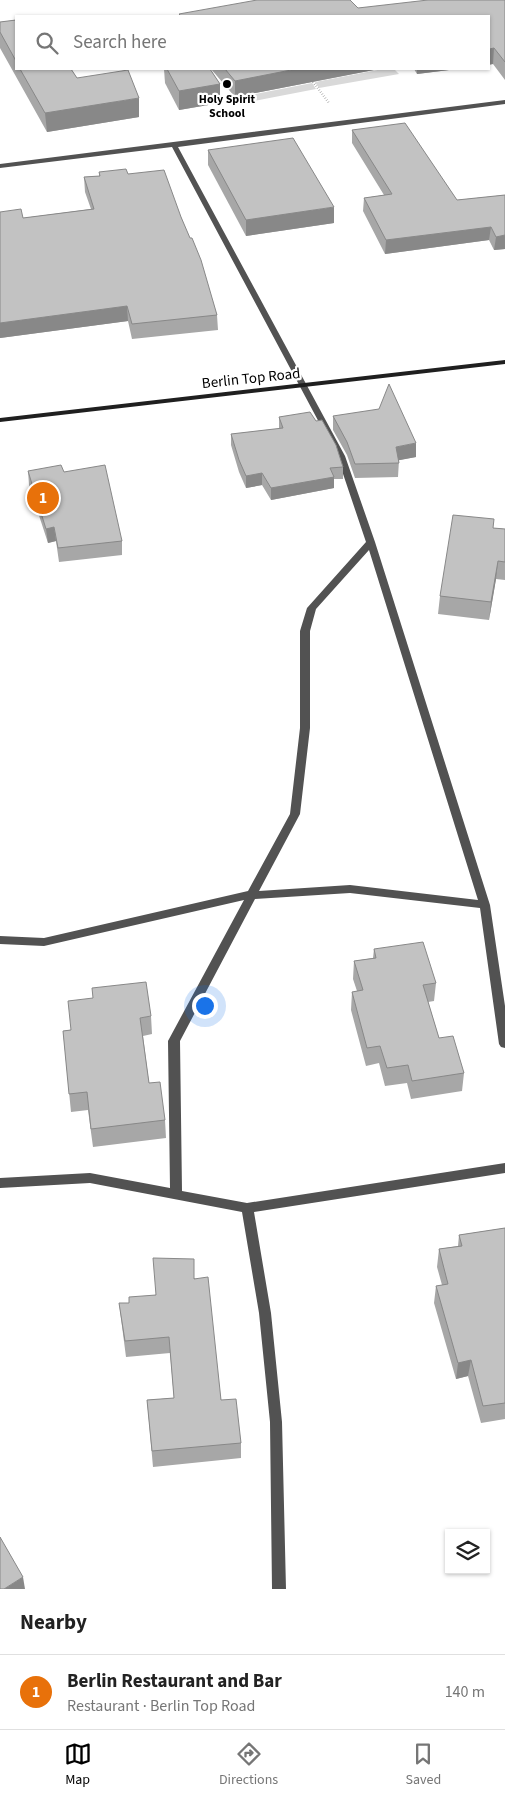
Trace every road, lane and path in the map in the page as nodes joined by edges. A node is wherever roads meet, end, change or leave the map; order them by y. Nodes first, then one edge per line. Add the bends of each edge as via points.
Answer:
1 (308, 76) dead end
2 (505, 102) edge
3 (329, 103) dead end
4 (174, 145) junction
5 (0, 166) edge
6 (505, 362) edge
7 (304, 386) junction
8 (0, 420) edge
9 (371, 542) junction
10 (250, 895) junction
11 (485, 905) junction
12 (0, 940) edge
13 (505, 1044) edge
14 (505, 1168) edge
15 (0, 1183) edge
16 (176, 1194) junction
17 (247, 1208) junction
18 (279, 1589) edge

1 - 3 path
2 - 4 street
4 - 5 street
4 - 7 street
6 - 7 street, Berlin Top Road
7 - 8 street, Berlin Top Road
7 - 9 street via 341,456
9 - 10 street via 312,608 305,631 305,728 295,814
9 - 11 street
10 - 11 street via 350,889
10 - 12 street via 44,942
10 - 16 street via 174,1041
11 - 13 street
14 - 17 street
15 - 16 street via 90,1178
16 - 17 street
17 - 18 street via 265,1312 276,1422

